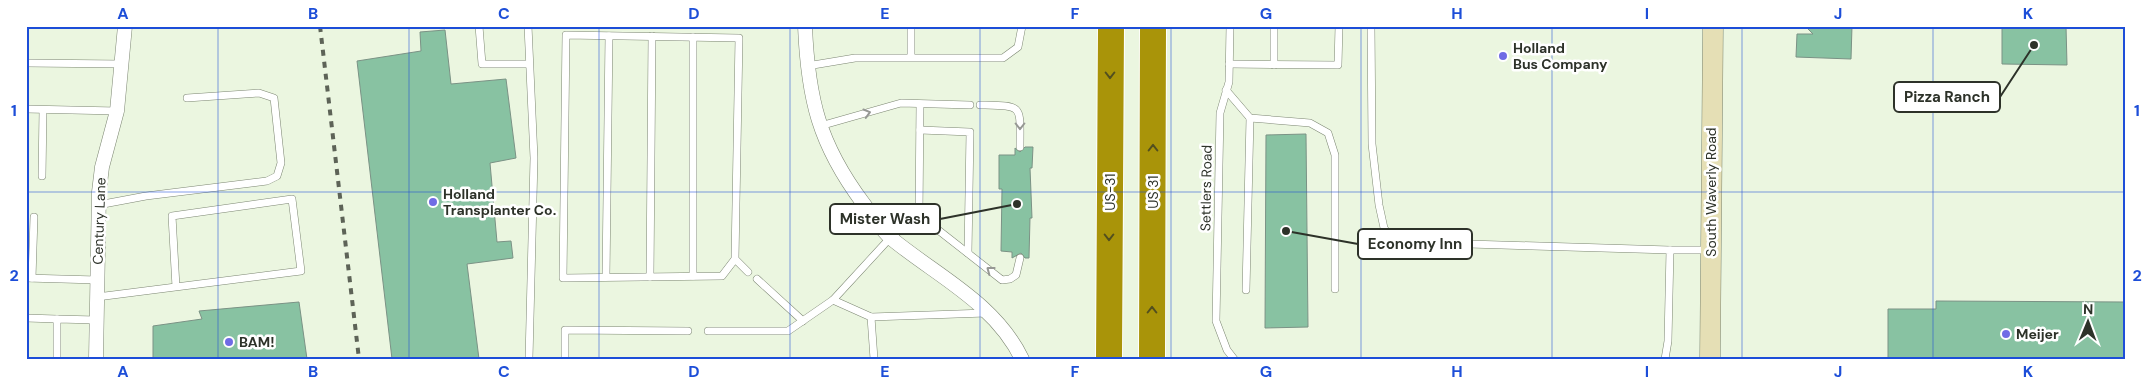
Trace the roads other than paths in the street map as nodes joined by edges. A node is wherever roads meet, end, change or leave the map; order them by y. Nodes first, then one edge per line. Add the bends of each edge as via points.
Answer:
1 (125, 26) edge
2 (479, 26) edge
3 (528, 26) edge
4 (805, 26) edge
5 (911, 26) edge
6 (1022, 26) edge
7 (1111, 26) edge
8 (1153, 26) edge
9 (1230, 26) edge
10 (1274, 26) edge
11 (1338, 26) edge
12 (1371, 26) edge
13 (1713, 26) edge
14 (609, 36) junction
15 (652, 36) junction
16 (693, 37) junction
17 (911, 56) junction
18 (26, 63) edge
19 (122, 64) junction
20 (529, 64) junction
21 (1229, 64) junction
22 (1274, 65) junction
23 (807, 66) junction
24 (1226, 90) junction
25 (187, 98) dead end
26 (920, 104) junction
27 (970, 105) dead end
28 (980, 105) dead end
29 (26, 109) edge
30 (43, 110) junction
31 (117, 111) junction
32 (1250, 118) junction
33 (820, 126) junction
34 (920, 130) junction
35 (1020, 147) dead end
36 (42, 176) dead end
37 (98, 205) junction
38 (919, 216) junction
39 (34, 217) dead end
40 (890, 238) junction
41 (1670, 250) junction
42 (1711, 250) junction
43 (968, 254) junction
44 (1020, 258) dead end
45 (735, 259) junction
46 (748, 272) dead end
47 (693, 276) junction
48 (606, 277) junction
49 (650, 277) junction
50 (29, 278) edge
51 (757, 279) dead end
52 (97, 280) junction
53 (176, 287) junction
54 (1335, 289) dead end
55 (1246, 290) dead end
56 (97, 298) junction
57 (833, 300) junction
58 (989, 313) junction
59 (871, 317) junction
60 (26, 318) edge
61 (57, 319) junction
62 (96, 320) junction
63 (803, 321) junction
64 (688, 331) dead end
65 (708, 331) dead end
66 (57, 359) edge
67 (96, 359) edge
68 (529, 359) edge
69 (564, 359) edge
70 (874, 359) edge
71 (1022, 359) edge
72 (1109, 359) edge
73 (1152, 359) edge
74 (1234, 359) edge
75 (1664, 359) edge
76 (1710, 359) edge

1 - 19 street, Century Lane
2 - 20 lane via 482,64
3 - 20 lane
4 - 23 street
5 - 17 lane
6 - 17 lane via 1018,47 1003,58
7 -> 72 highway, US-31
73 -> 8 highway, US 31 / US 31
9 - 21 lane, Settlers Road
10 - 22 lane
11 - 22 lane via 1338,65
12 - 41 lane via 1372,144 1384,228 1392,239 1403,242
13 - 42 main road, South Waverly Road
14 - 15 lane
14 - 48 lane
14 - 48 lane via 566,35 563,278
15 - 16 lane
15 - 49 lane
16 - 45 lane via 739,38
16 - 47 lane
17 - 23 lane via 855,58
18 - 19 lane
19 - 31 street, Century Lane
20 - 68 lane via 534,158
21 - 22 lane
21 - 24 lane, Settlers Road
23 - 33 street
24 - 32 lane
24 - 74 lane, Settlers Road via 1220,114 1216,321
25 - 37 lane via 259,93 274,98 281,163 278,176 267,181
26 - 27 lane
33 -> 26 lane via 901,103
26 - 34 lane
28 -> 35 lane via 1018,109
29 - 30 lane
30 - 31 lane
30 - 36 lane
31 - 37 street, Century Lane via 102,167
32 - 54 lane via 1310,123 1328,133 1335,155
32 - 55 lane
33 - 40 street via 846,180
34 - 38 lane
34 - 43 lane via 970,132
37 - 52 street, Century Lane
38 - 40 lane
38 - 43 lane
39 - 50 lane
40 - 57 lane
40 - 58 street
41 - 42 lane
41 - 75 lane via 1668,342
42 - 76 main road, South Waverly Road
44 -> 43 lane via 1016,275 1002,280
45 - 46 lane
45 - 47 lane via 722,276
47 - 49 lane
48 - 49 lane
50 - 52 lane
51 - 63 lane
52 - 56 street, Century Lane
53 - 53 lane via 301,271 292,199 172,216
53 - 56 lane
56 - 62 street, Century Lane
57 - 59 lane
57 - 63 lane
58 - 59 lane
58 - 71 street
59 - 70 lane
60 - 61 lane
61 - 62 lane
61 - 66 lane
62 - 67 street, Century Lane
63 - 65 lane via 788,331
64 - 69 lane via 565,330

